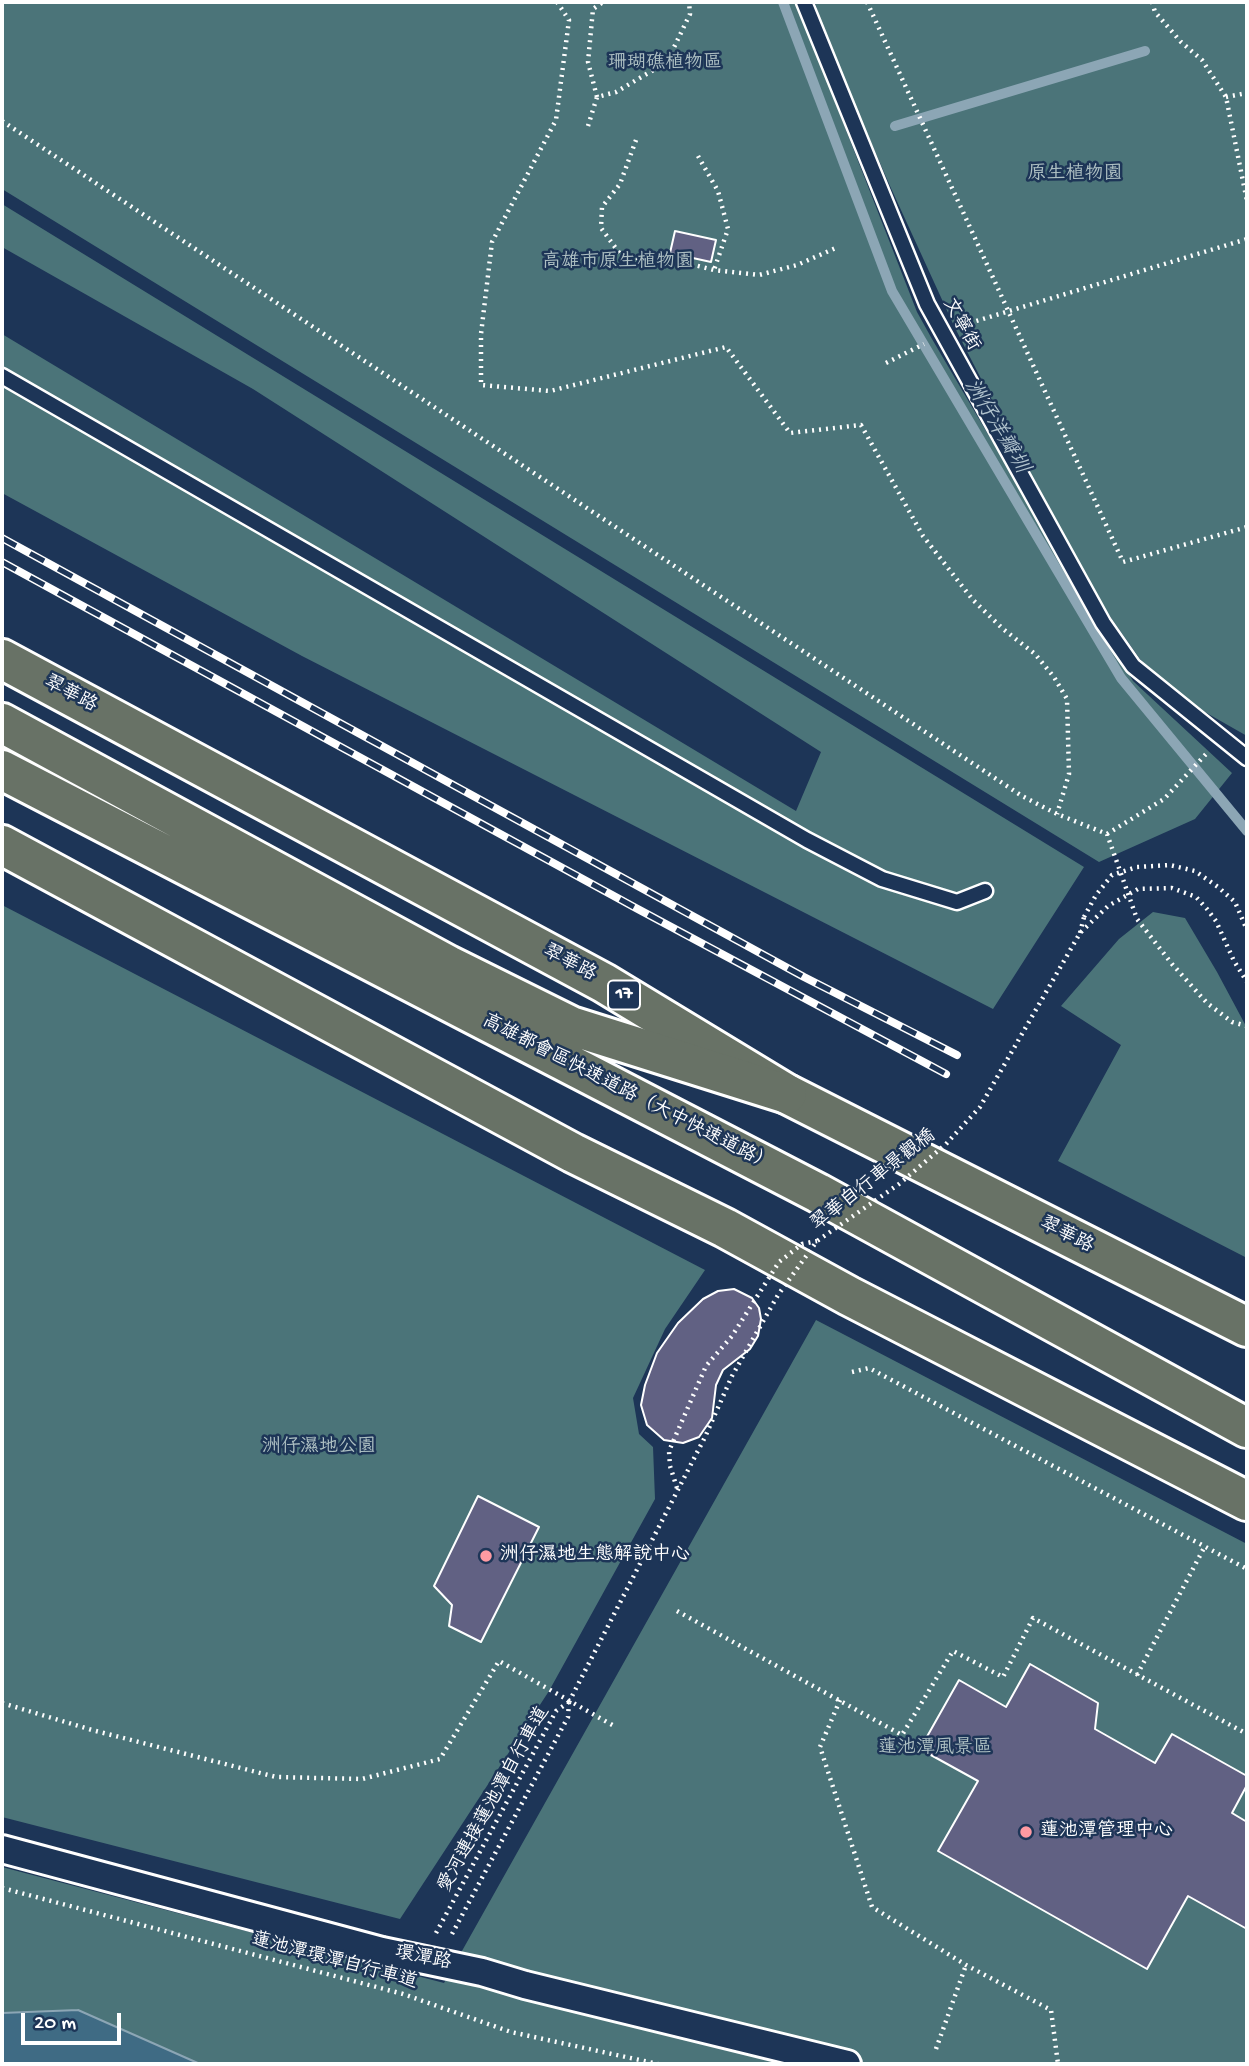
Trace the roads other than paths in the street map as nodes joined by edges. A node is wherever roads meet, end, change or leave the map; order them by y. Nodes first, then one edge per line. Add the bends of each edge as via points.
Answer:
1 (804, 2) edge
2 (2, 376) edge
3 (2, 659) edge
4 (2, 723) edge
5 (1247, 758) edge
6 (2, 770) edge
7 (2, 845) edge
8 (985, 891) dead end
9 (787, 1094) junction
10 (1247, 1328) edge
11 (1247, 1428) edge
12 (1247, 1502) edge
13 (2, 1849) edge
14 (847, 2064) edge

1 - 5 lane, 文寧街 via 938,337 1118,645 1148,680
2 - 8 lane via 839,857 882,879 957,902
3 - 9 main road, 翠華路 / 17 via 604,983
4 - 9 main road, 高雄都會區快速道路（大中快速道路） via 448,965 571,1026
6 - 11 main road, 高雄都會區快速道路（大中快速道路） via 818,1193
7 - 12 main road via 573,1153
9 - 10 main road, 翠華路 / 17
13 - 14 street, 環潭路 via 382,1951

